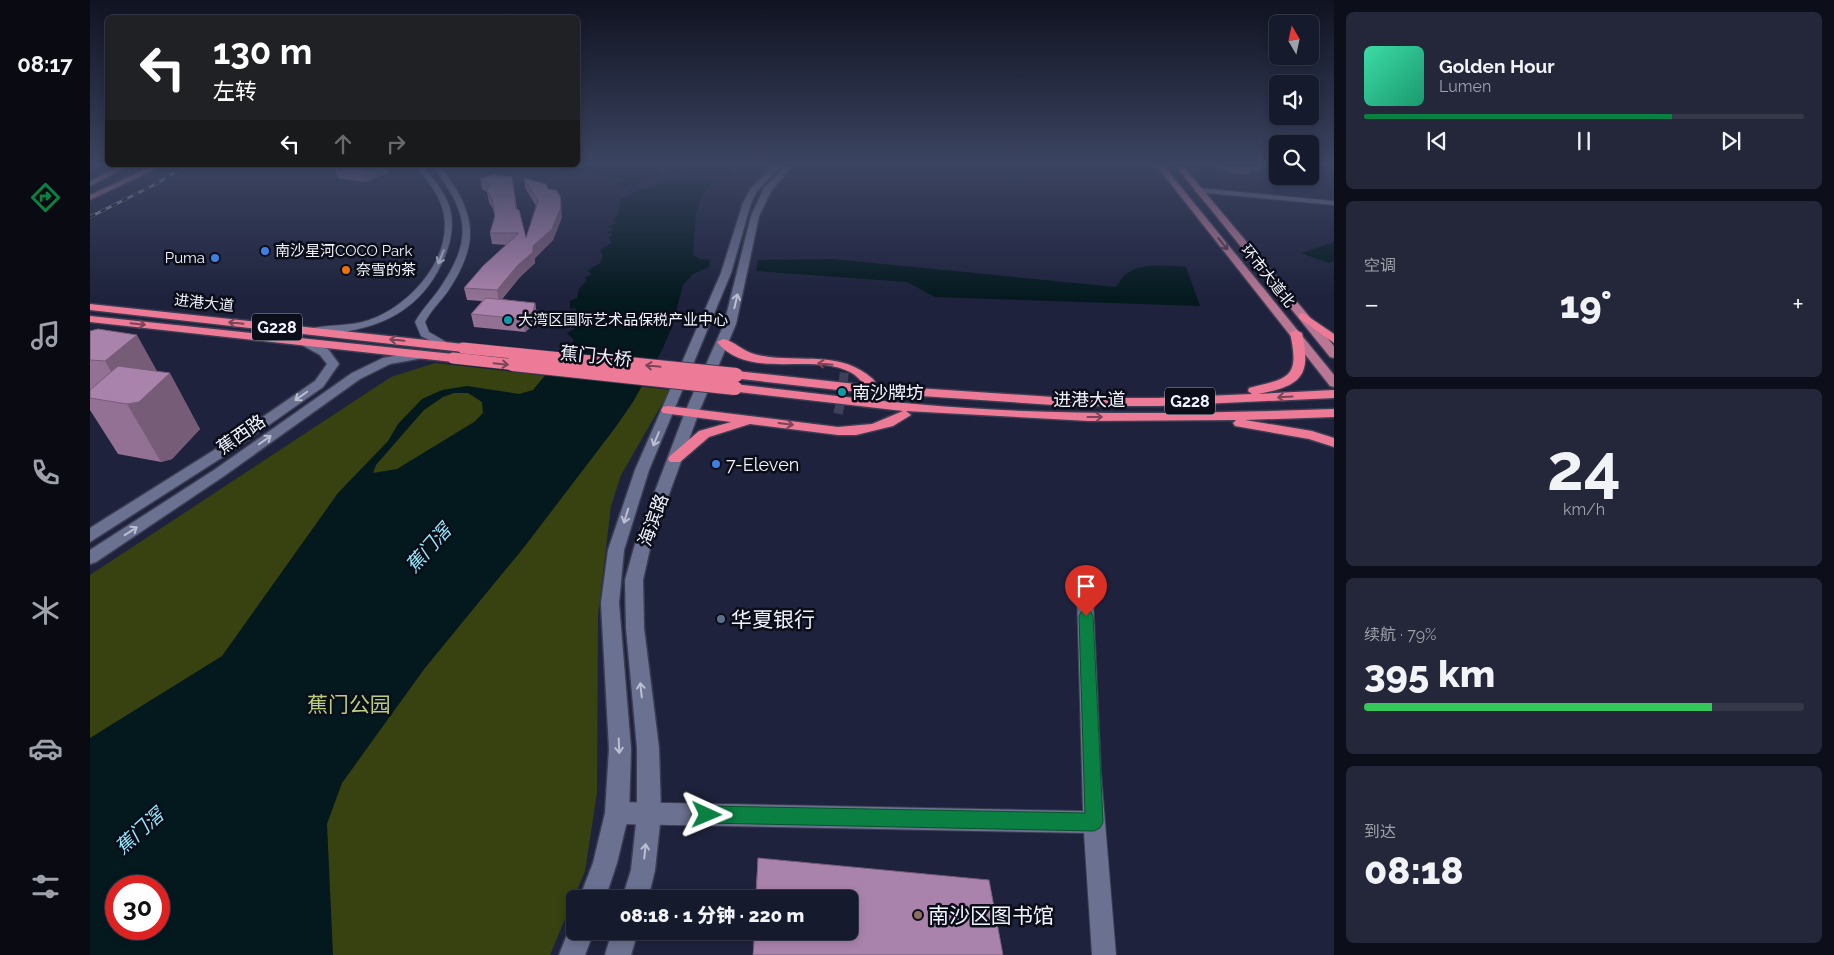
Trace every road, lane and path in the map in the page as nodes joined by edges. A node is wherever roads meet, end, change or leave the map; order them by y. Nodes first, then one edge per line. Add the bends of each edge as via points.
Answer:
1 (445, 210) edge
2 (463, 210) edge
3 (745, 210) edge
4 (759, 210) edge
5 (1195, 210) edge
6 (1214, 210) edge
7 (90, 307) edge
8 (1303, 316) junction
9 (90, 319) edge
10 (1296, 333) junction
11 (307, 336) junction
12 (1334, 340) edge
13 (723, 342) junction
14 (444, 345) junction
15 (463, 348) joint
16 (1334, 354) edge
17 (419, 355) junction
18 (453, 358) joint
19 (736, 375) joint
20 (869, 382) junction
21 (843, 383) junction
22 (1334, 383) edge
23 (319, 384) junction
24 (762, 385) junction
25 (339, 388) junction
26 (735, 388) joint
27 (1334, 394) edge
28 (1046, 401) junction
29 (1191, 401) junction
30 (1145, 403) junction
31 (840, 404) junction
32 (668, 410) junction
33 (692, 412) junction
34 (1334, 413) edge
35 (904, 415) junction
36 (1046, 417) junction
37 (1141, 418) junction
38 (1206, 418) junction
39 (756, 420) junction
40 (1334, 443) edge
41 (675, 459) junction
42 (90, 536) edge
43 (90, 558) edge
44 (1085, 596) dead end
45 (617, 813) junction
46 (649, 814) junction
47 (1094, 822) junction
48 (595, 890) edge
49 (637, 890) edge
50 (578, 940) edge
51 (622, 940) edge
52 (572, 955) edge
53 (618, 955) edge
54 (1104, 955) edge

1 -> 11 street via 448,225 443,253 425,287 408,306 357,326
2 - 14 street via 466,242 459,263 420,322 426,336
3 - 32 street, 海滨路 via 729,265
13 -> 4 street, 海滨路
5 -> 10 main road, 环市大道北
6 - 8 main road, 环市大道北
11 -> 7 highway, 进港大道 / G228
8 - 12 highway
8 - 16 main road, 环市大道北
9 -> 11 highway, 进港大道 / G228
10 - 22 main road, 环市大道北
10 - 29 highway via 1302,367 1295,377 1284,384 1264,389
14 -> 11 highway, 进港大道 / G228
11 - 17 highway, 进港大道 / G228
11 - 23 street, 蕉西路 via 333,364
20 -> 13 highway via 851,368 751,356 733,351
13 - 33 street, 海滨路
14 - 15 highway, 进港大道 / G228
19 -> 15 highway, 蕉门大桥 / G228, bridge
17 - 18 highway, 进港大道 / G228
17 - 25 street, 蕉西路 via 387,361
18 -> 26 highway, 蕉门大桥 / G228, bridge
19 - 24 highway, 进港大道 / G228
20 - 21 highway
20 - 28 highway via 1001,393
21 - 24 highway, 进港大道 / G228
21 - 28 highway, 进港大道 / G228
23 - 25 street via 337,383
23 -> 42 street, 蕉西路
24 - 26 highway, 进港大道 / G228
24 - 31 highway via 794,401
43 -> 25 street, 蕉西路 via 219,473
27 -> 29 highway, 进港大道 / G228
28 - 30 highway, 进港大道 / G228
29 - 30 highway, 进港大道 / G228
30 - 37 highway via 1151,413
31 - 35 highway
31 - 36 highway, 进港大道 / G228
32 - 33 highway
32 -> 45 street, 海滨路 via 642,470 616,550 610,603 620,749
33 - 39 highway
33 - 41 street, 海滨路
34 - 38 highway, 进港大道 / G228
35 - 36 highway via 985,419
39 -> 35 highway via 856,431 881,426
36 -> 37 highway, 进港大道 / G228
37 - 38 highway, 进港大道 / G228
38 - 40 highway via 1293,431
39 - 41 highway via 704,434
46 -> 41 street, 海滨路 via 648,748 634,628 634,580
44 - 47 street
45 - 46 street
45 - 48 street, 海滨路
46 - 47 street
49 -> 46 street, 海滨路
47 - 54 street
50 - 52 street
51 - 53 street

